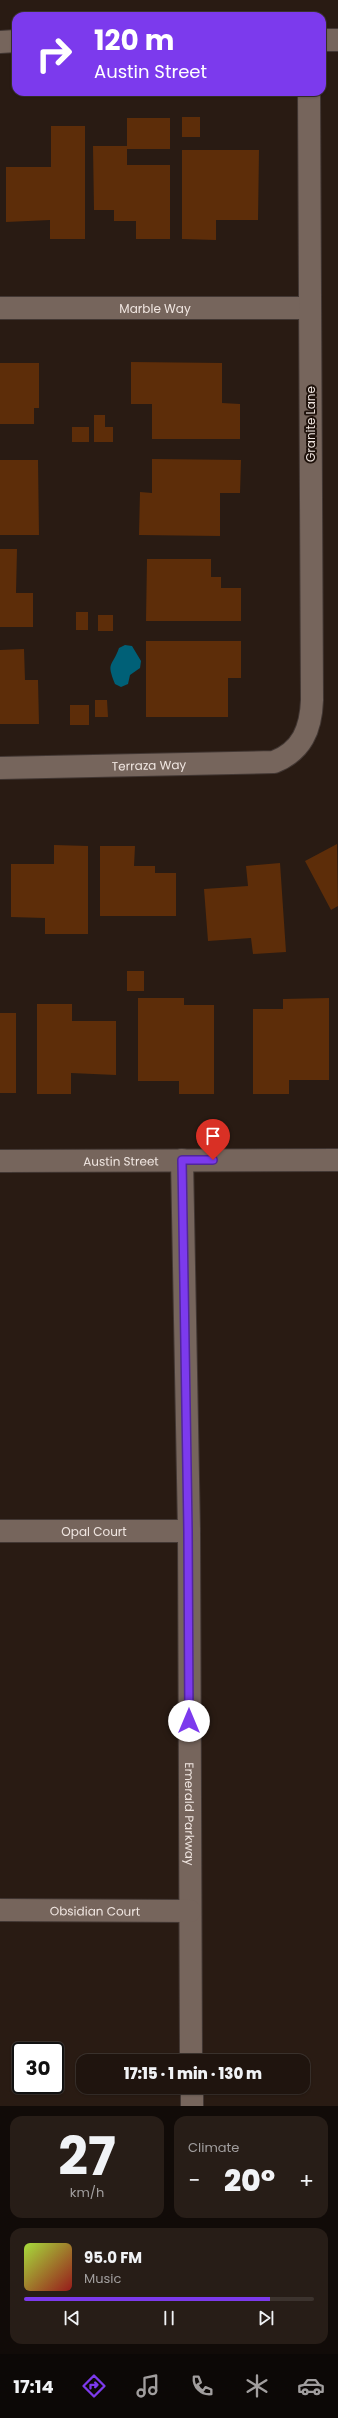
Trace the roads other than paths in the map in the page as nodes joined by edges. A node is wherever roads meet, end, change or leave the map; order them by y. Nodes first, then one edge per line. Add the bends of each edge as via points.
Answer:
1 (326, 40) edge
2 (338, 40) edge
3 (12, 41) edge
4 (0, 42) edge
5 (309, 96) edge
6 (0, 308) edge
7 (309, 308) junction
8 (294, 751) joint
9 (0, 768) edge
10 (182, 1160) junction
11 (338, 1160) edge
12 (0, 1162) edge
13 (0, 1531) edge
14 (188, 1531) junction
15 (0, 1910) edge
16 (190, 1912) junction
17 (191, 2054) edge
18 (192, 2094) edge
19 (192, 2106) edge

1 - 2 street
3 - 4 street
5 - 7 street, Granite Lane
6 - 7 street, Marble Way
7 - 8 street, Granite Lane via 312,717 308,731
8 - 9 street, Terraza Way via 274,762 262,764
10 - 11 street, Austin Street
10 - 12 street, Austin Street
10 - 14 street, Emerald Parkway
13 - 14 street, Opal Court
14 - 16 street, Emerald Parkway
15 - 16 street, Obsidian Court
16 - 17 street, Emerald Parkway
18 - 19 street

